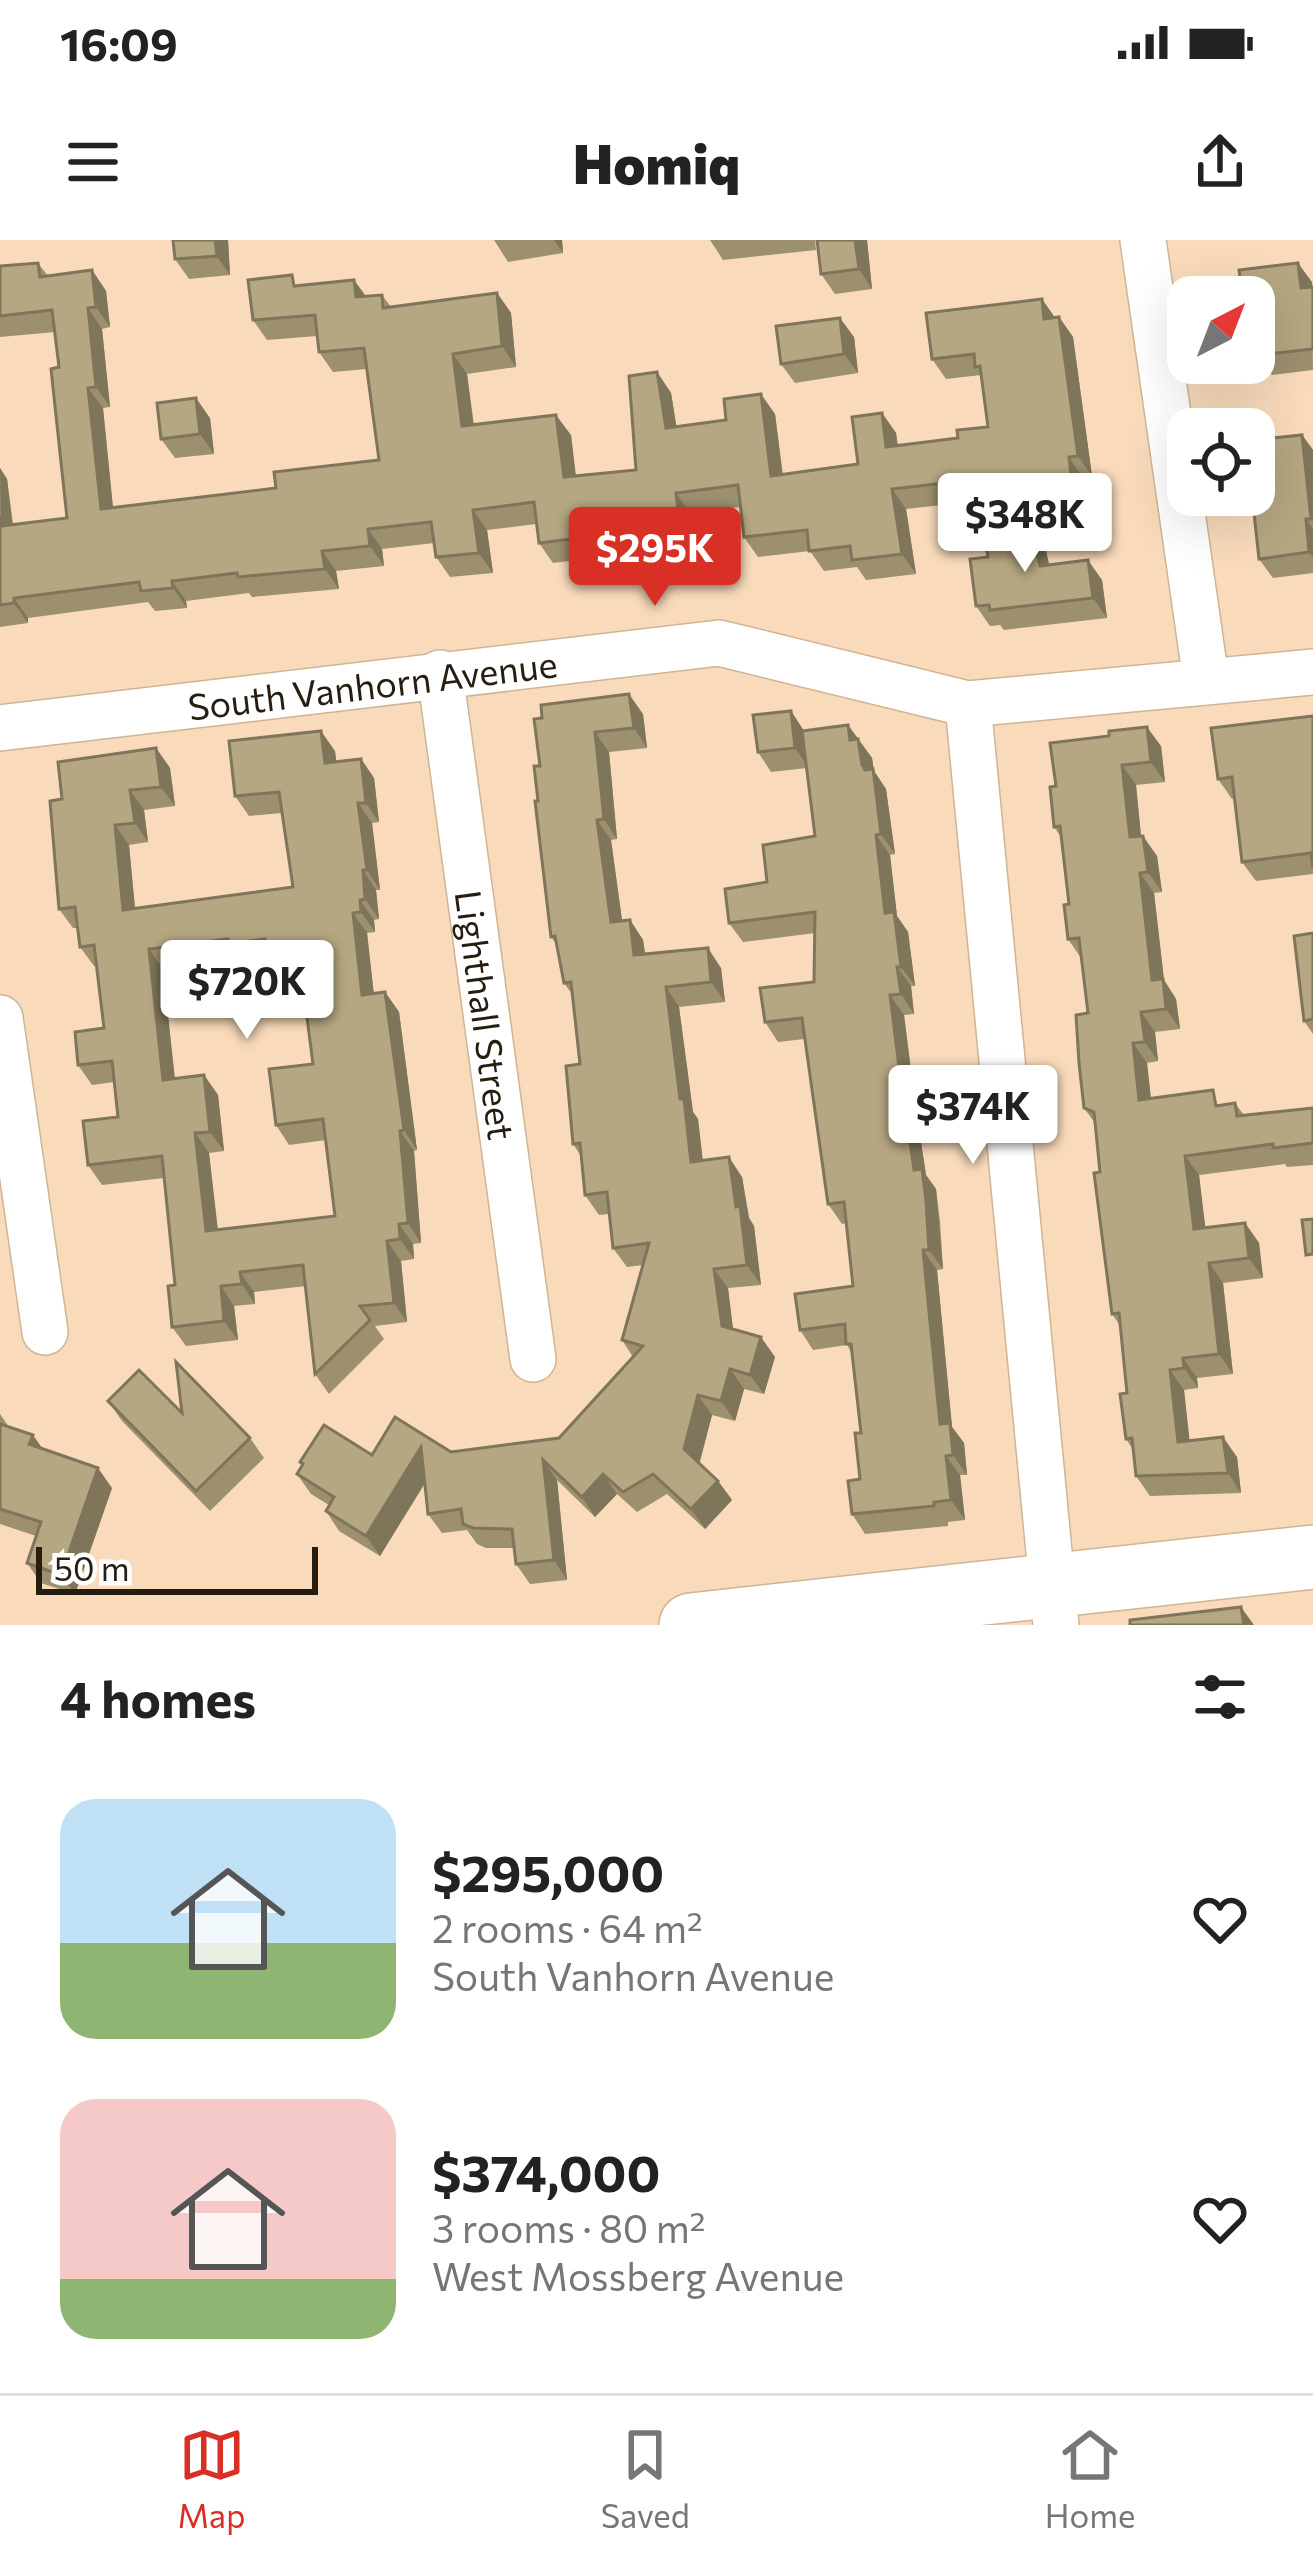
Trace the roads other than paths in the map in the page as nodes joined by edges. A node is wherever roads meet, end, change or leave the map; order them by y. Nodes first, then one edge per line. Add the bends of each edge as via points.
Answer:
1 (1143, 240) edge
2 (1313, 672) edge
3 (440, 674) junction
4 (1206, 680) junction
5 (968, 704) junction
6 (0, 728) edge
7 (0, 1018) edge
8 (45, 1332) dead end
9 (533, 1359) dead end
10 (1313, 1557) edge
11 (1055, 1605) edge
12 (691, 1625) edge

1 - 4 street
2 - 4 street, South Vanhorn Avenue
3 - 5 street, South Vanhorn Avenue via 719,643
3 - 6 street, South Vanhorn Avenue
3 - 9 street, Lighthall Street
4 - 5 street, South Vanhorn Avenue
5 - 11 street
7 - 8 street
10 - 11 street
11 - 12 street

